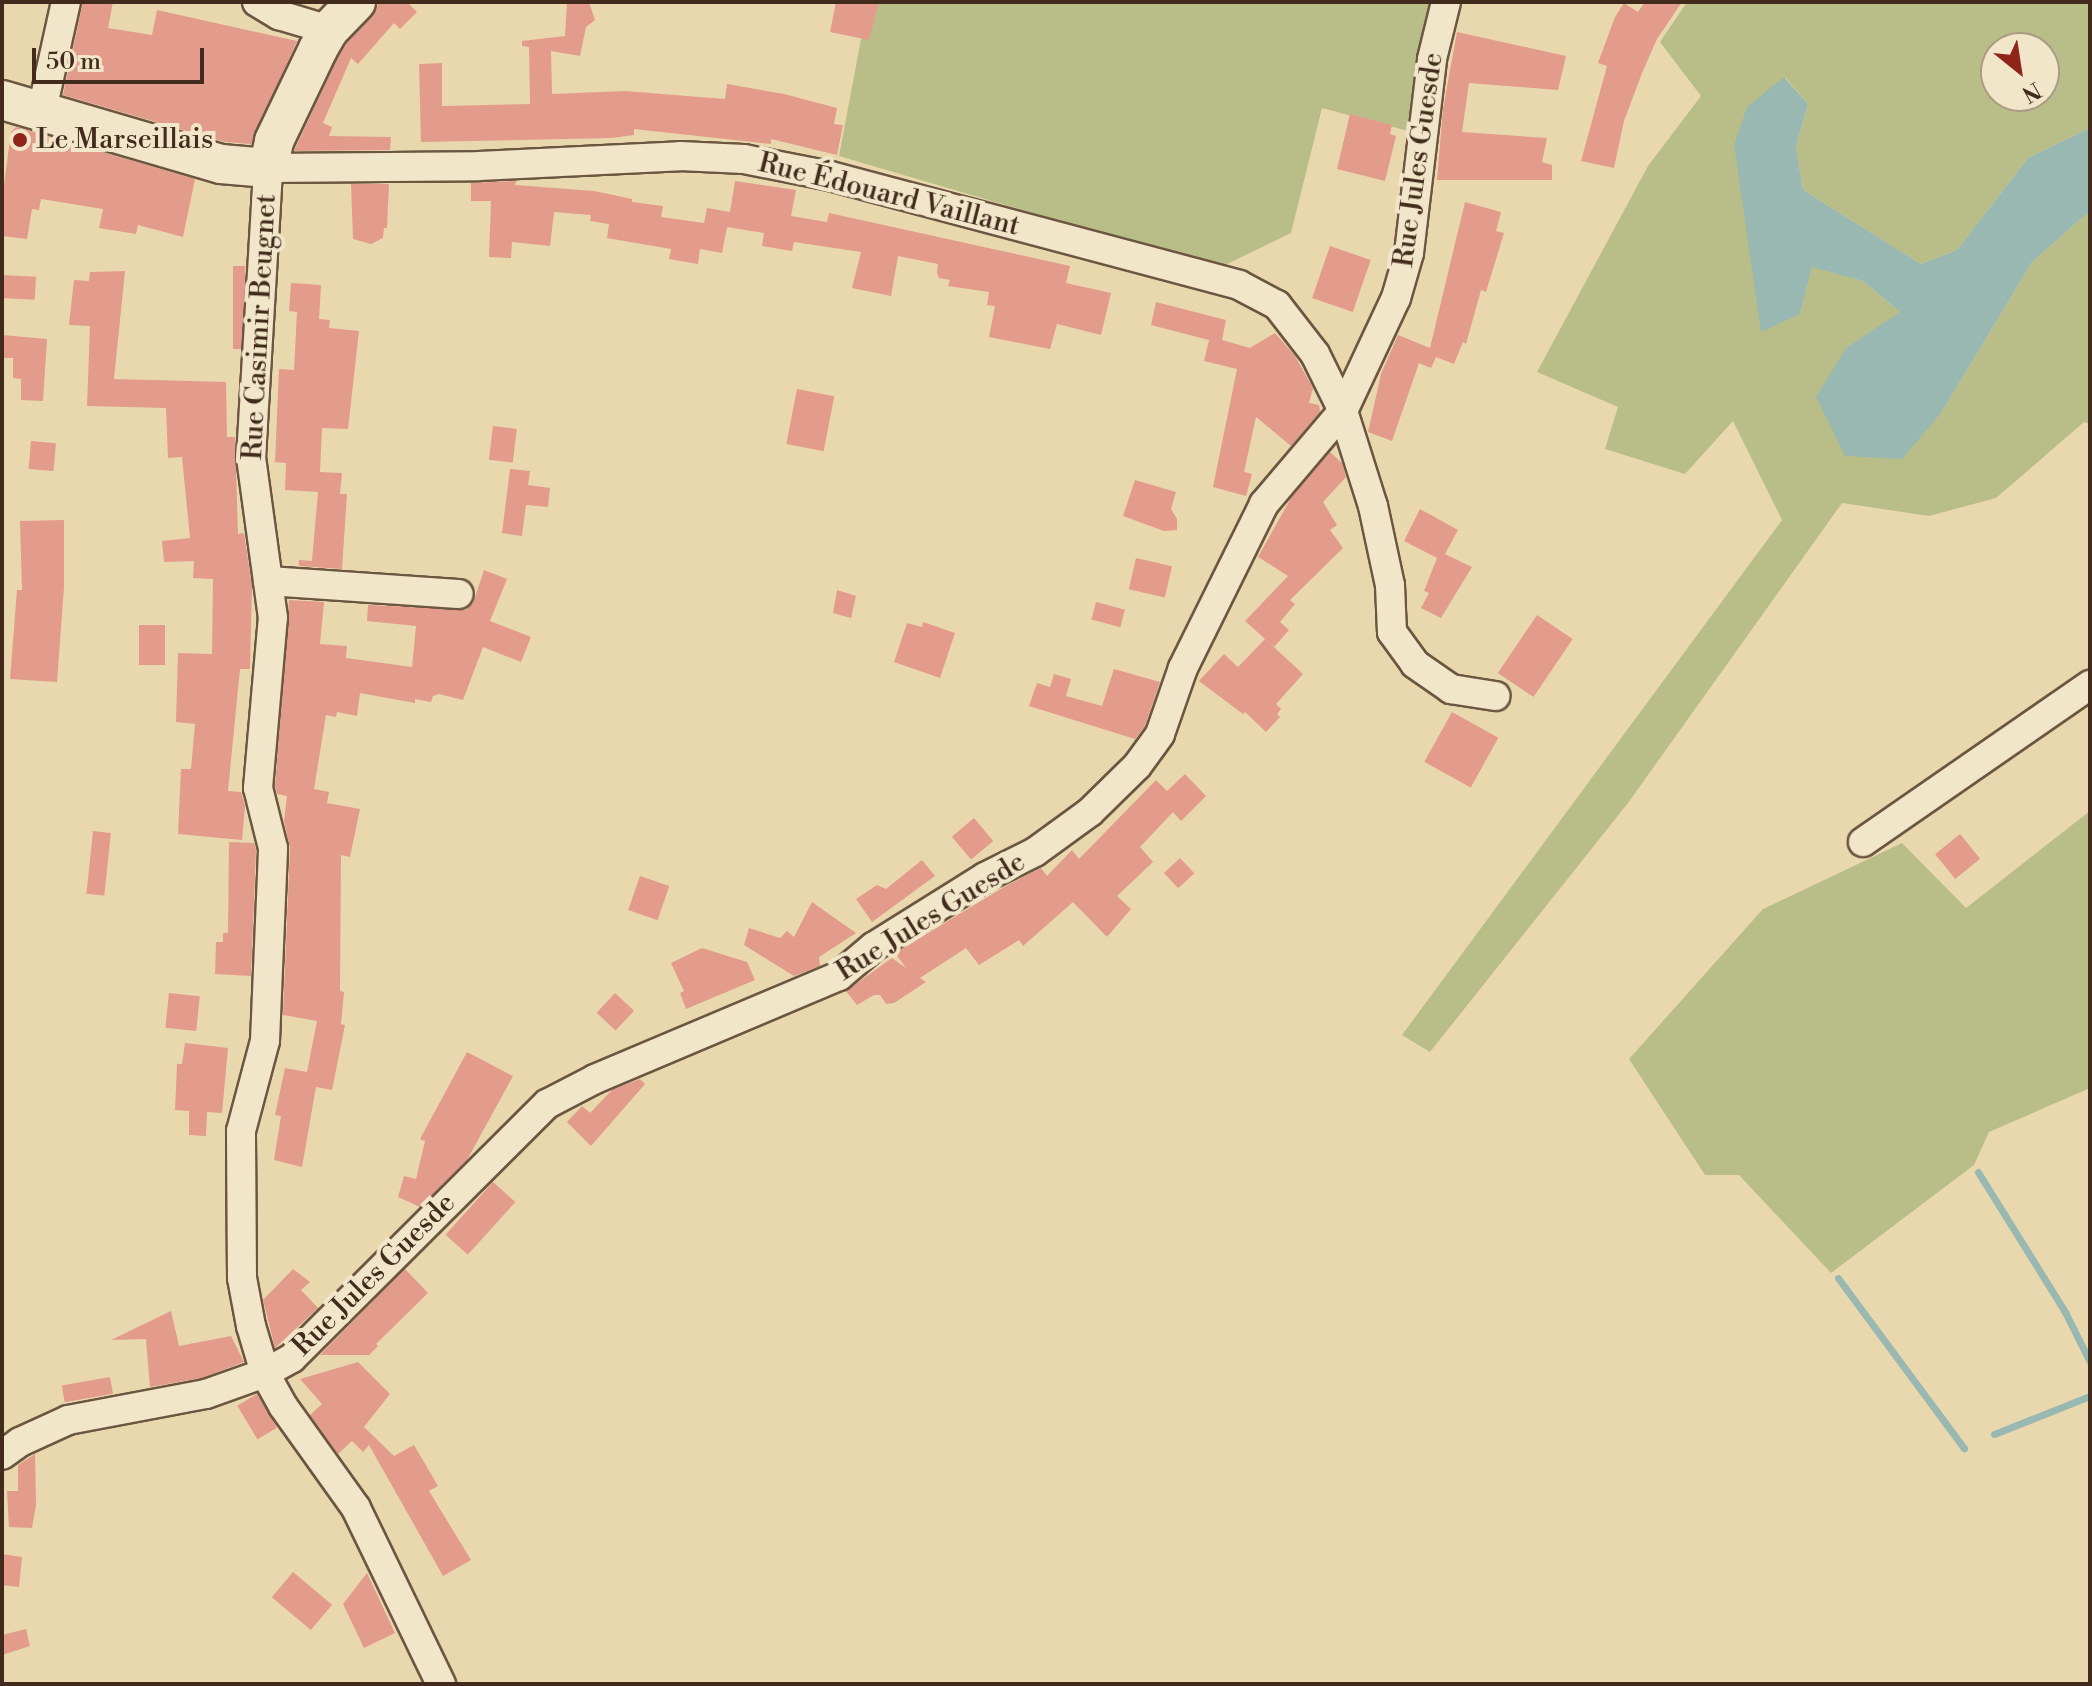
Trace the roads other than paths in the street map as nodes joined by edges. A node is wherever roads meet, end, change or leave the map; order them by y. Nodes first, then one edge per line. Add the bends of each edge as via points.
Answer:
1 (66, 2) edge
2 (257, 2) edge
3 (356, 2) edge
4 (1446, 2) edge
5 (329, 30) junction
6 (2, 100) edge
7 (42, 110) junction
8 (268, 168) junction
9 (1343, 411) junction
10 (268, 581) junction
11 (459, 594) dead end
12 (2090, 685) edge
13 (1495, 696) dead end
14 (1863, 842) dead end
15 (265, 1373) junction
16 (2, 1455) edge
17 (441, 1684) edge

1 - 7 street
2 - 5 street via 279,15
3 - 5 street
4 - 9 street, Rue Jules Guesde via 1432,59 1409,253 1396,298
5 - 8 street via 274,141
6 - 7 street
7 - 8 street via 221,164
8 - 9 street, Rue Édouard Vaillant via 479,166 680,156 744,159 830,176 1239,285 1277,305 1315,354
8 - 10 street, Rue Casimir Beugnet via 251,457
9 - 13 street, Rue Édouard Vaillant via 1373,506 1390,585 1392,632 1415,664 1451,689
9 - 15 street, Rue Jules Guesde via 1264,504 1183,668 1160,734 1137,766 1090,812 1035,852 873,947 839,976 547,1104 301,1348
10 - 11 street
10 - 15 street, Rue Casimir Beugnet via 273,618 258,788 273,848 265,1041 241,1131 242,1278
12 - 14 street
15 - 16 street, Rue Jules Guesde via 206,1394 68,1420
15 - 17 street, Rue Casimir Beugnet via 356,1508

